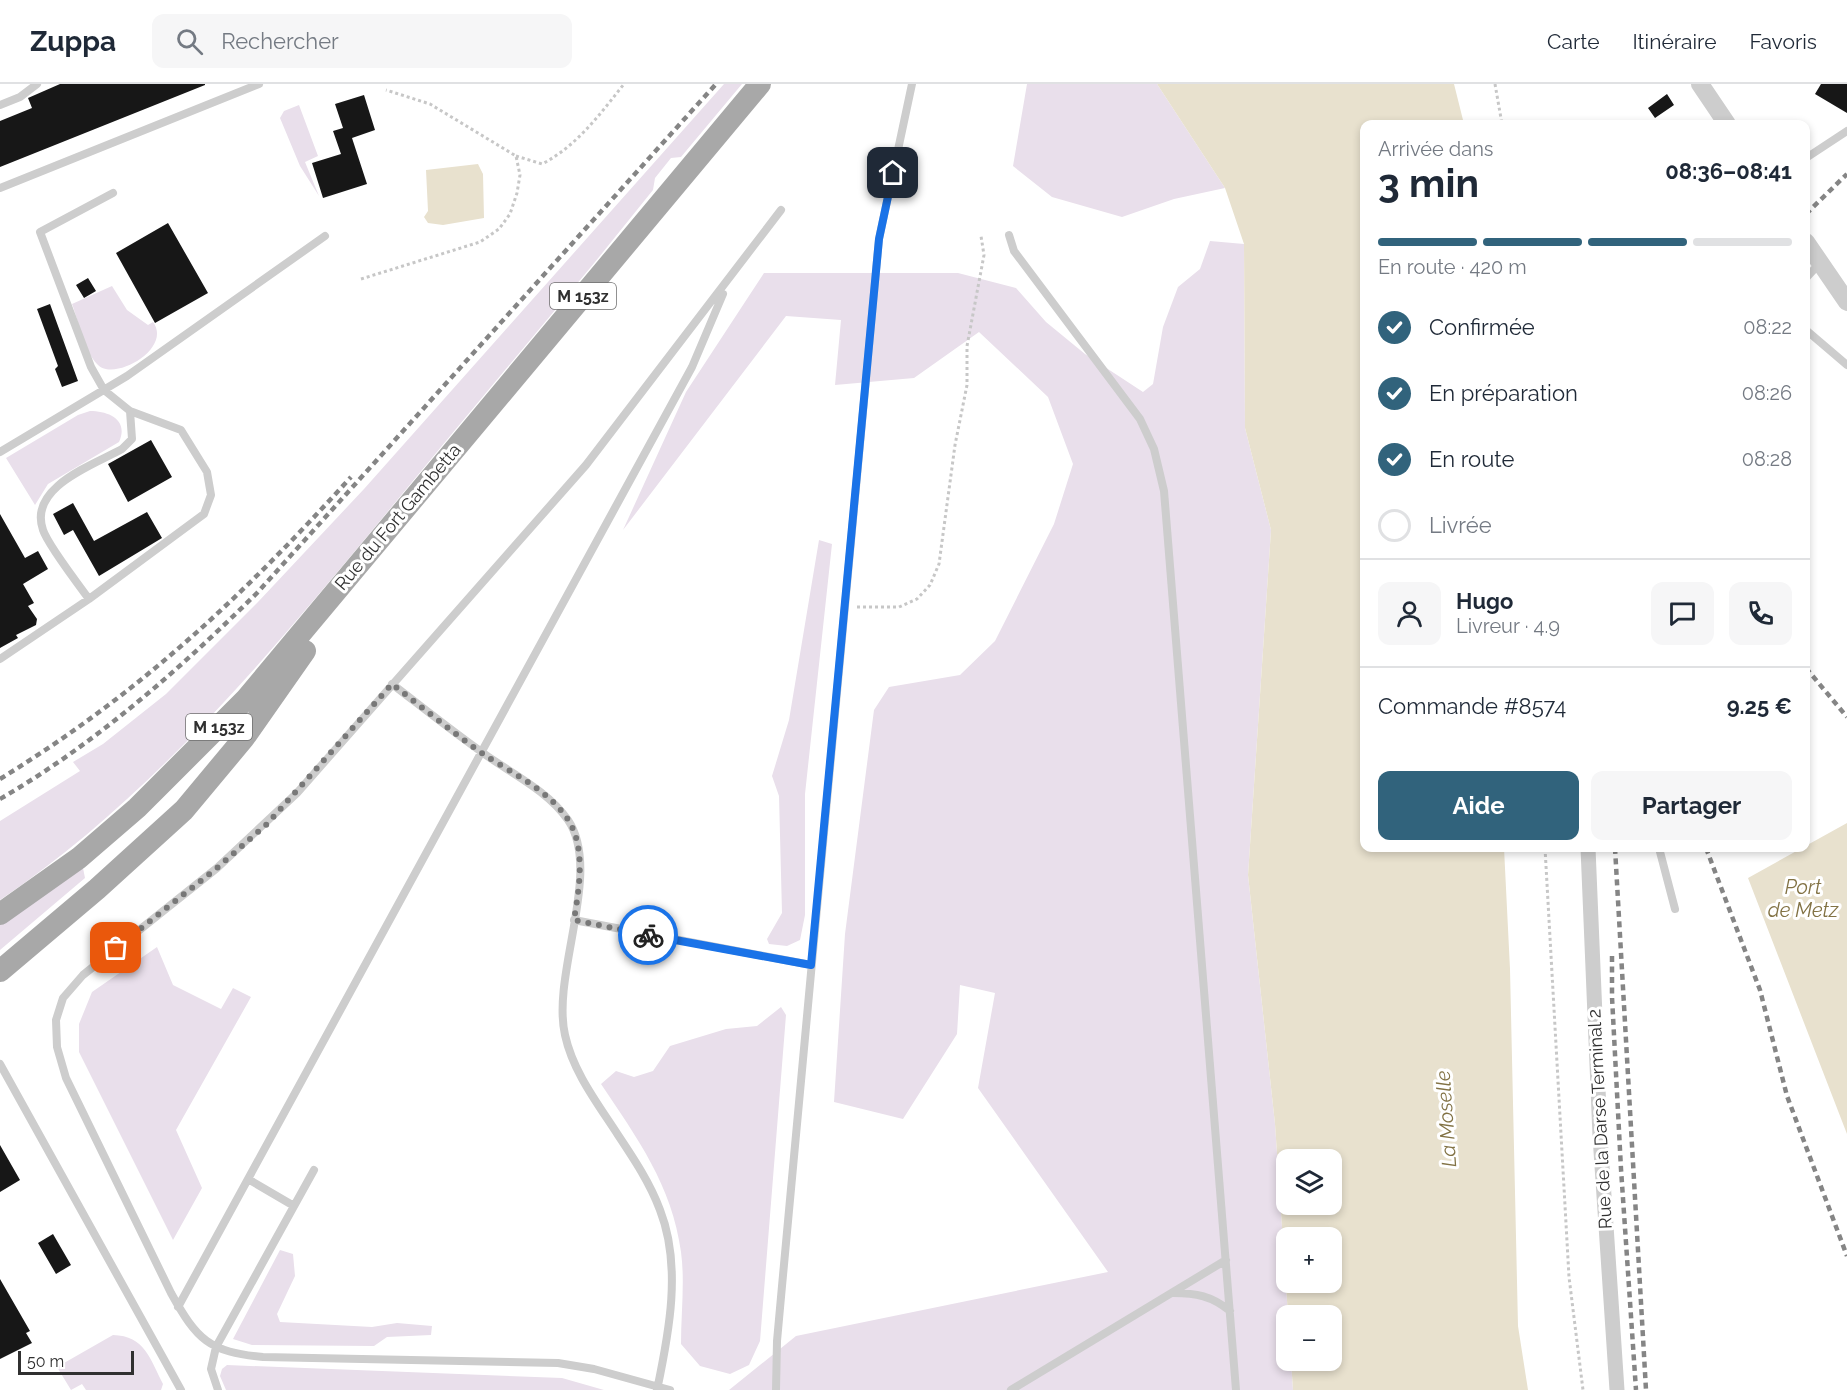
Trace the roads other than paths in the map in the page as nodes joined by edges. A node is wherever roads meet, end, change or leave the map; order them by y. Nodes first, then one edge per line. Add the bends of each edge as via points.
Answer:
1 (37, 84) edge
2 (259, 84) edge
3 (760, 84) edge
4 (912, 84) edge
5 (1700, 84) edge
6 (0, 105) edge
7 (1724, 120) edge
8 (1847, 131) edge
9 (1810, 155) edge
10 (0, 188) edge
11 (113, 193) dead end
12 (781, 210) dead end
13 (1009, 235) dead end
14 (325, 236) dead end
15 (1810, 248) edge
16 (1821, 263) junction
17 (1810, 274) edge
18 (727, 284) junction
19 (1847, 302) edge
20 (1810, 333) edge
21 (1847, 365) edge
22 (104, 390) junction
23 (130, 411) junction
24 (0, 452) edge
25 (406, 508) junction
26 (89, 600) junction
27 (0, 659) edge
28 (392, 684) junction
29 (482, 753) junction
30 (1588, 852) edge
31 (1660, 852) edge
32 (1675, 909) dead end
33 (0, 914) edge
34 (574, 920) junction
35 (811, 965) junction
36 (0, 971) edge
37 (1, 1067) edge
38 (314, 1170) dead end
39 (248, 1179) junction
40 (294, 1206) junction
41 (1226, 1260) junction
42 (1171, 1293) junction
43 (178, 1307) junction
44 (1230, 1311) junction
45 (216, 1347) junction
46 (657, 1388) edge
47 (180, 1390) edge
48 (218, 1390) edge
49 (670, 1390) edge
50 (776, 1390) edge
51 (1011, 1390) edge
52 (1236, 1390) edge
53 (1617, 1390) edge

1 - 6 lane
2 - 10 lane
3 - 25 main road, Rue du Fort Gambetta / M 153z
4 - 35 lane via 879,239
5 - 7 street
8 - 9 lane
11 - 22 lane via 40,232 91,367
12 - 18 lane
13 - 41 lane via 1014,251 1140,419 1154,449 1164,491
14 - 22 lane
15 - 16 street
16 - 17 lane
16 - 19 street
18 - 28 lane via 586,465
18 - 29 lane via 692,367
20 - 21 lane
22 - 23 lane
22 - 24 lane
23 - 26 lane via 132,439 122,449 48,493 41,512 43,531
23 - 26 lane via 181,430 207,472 211,495 204,514
25 - 33 main road, Rue du Fort Gambetta / M 153z via 246,699 198,748 79,858
25 - 36 main road via 356,590 298,658 244,738 184,810
26 - 27 lane
28 - 29 lane
28 - 43 lane via 267,824 83,975 63,998 56,1020 57,1047 66,1078
29 - 34 lane via 544,794 569,822 577,848 580,880
29 - 39 lane
30 - 53 street, Rue de la Darse Terminal 2 via 1600,1147
31 - 32 lane
34 - 35 lane
34 - 46 lane via 562,1003 564,1034 573,1061 642,1171 661,1211 670,1252 669,1321
35 - 50 lane via 777,1341
37 - 47 lane
38 - 40 lane
39 - 40 lane
39 - 43 lane
40 - 45 lane
41 - 42 lane
41 - 44 lane
42 - 44 lane via 1195,1293 1215,1299
42 - 51 lane
43 - 45 lane via 186,1322
44 - 52 lane
45 - 46 lane via 231,1354 263,1357 558,1363
45 - 48 lane via 211,1369
46 - 49 lane

